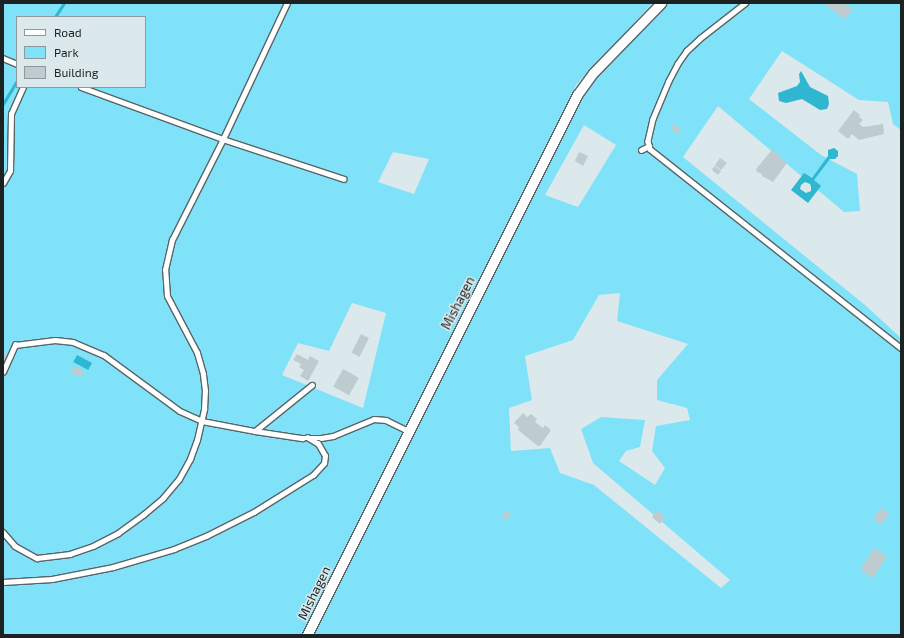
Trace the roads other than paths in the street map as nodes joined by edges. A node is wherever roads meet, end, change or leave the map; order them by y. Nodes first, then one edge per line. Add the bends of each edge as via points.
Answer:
1 (286, 3) edge
2 (661, 3) edge
3 (746, 3) edge
4 (3, 58) edge
5 (16, 64) edge
6 (23, 88) edge
7 (84, 88) edge
8 (223, 139) junction
9 (649, 146) junction
10 (641, 150) dead end
11 (344, 179) dead end
12 (3, 183) edge
13 (901, 348) edge
14 (3, 372) edge
15 (312, 385) dead end
16 (202, 421) junction
17 (255, 431) junction
18 (409, 431) junction
19 (308, 438) junction
20 (3, 532) edge
21 (3, 582) edge
22 (307, 635) edge

1 - 8 lane
2 - 18 street, Mishagen via 597,68 577,95
3 - 9 lane via 700,39 678,64 653,119
4 - 5 lane
6 - 12 lane via 10,114 10,171
7 - 8 lane
8 - 11 lane
8 - 16 lane via 172,240 165,270 167,296 197,353 203,374 205,391
9 - 10 lane
9 - 13 lane via 654,154
14 - 16 lane via 15,345 55,340 73,342 104,355 180,411
15 - 17 lane
16 - 17 lane
16 - 20 lane via 190,459 179,479 143,515 118,533 70,554 38,558 15,546
17 - 19 lane
18 - 19 lane via 386,420 374,419 333,436
18 - 22 street, Mishagen
19 - 21 lane via 318,444 325,456 324,463 313,475 254,512 206,536 174,549 113,567 52,579

